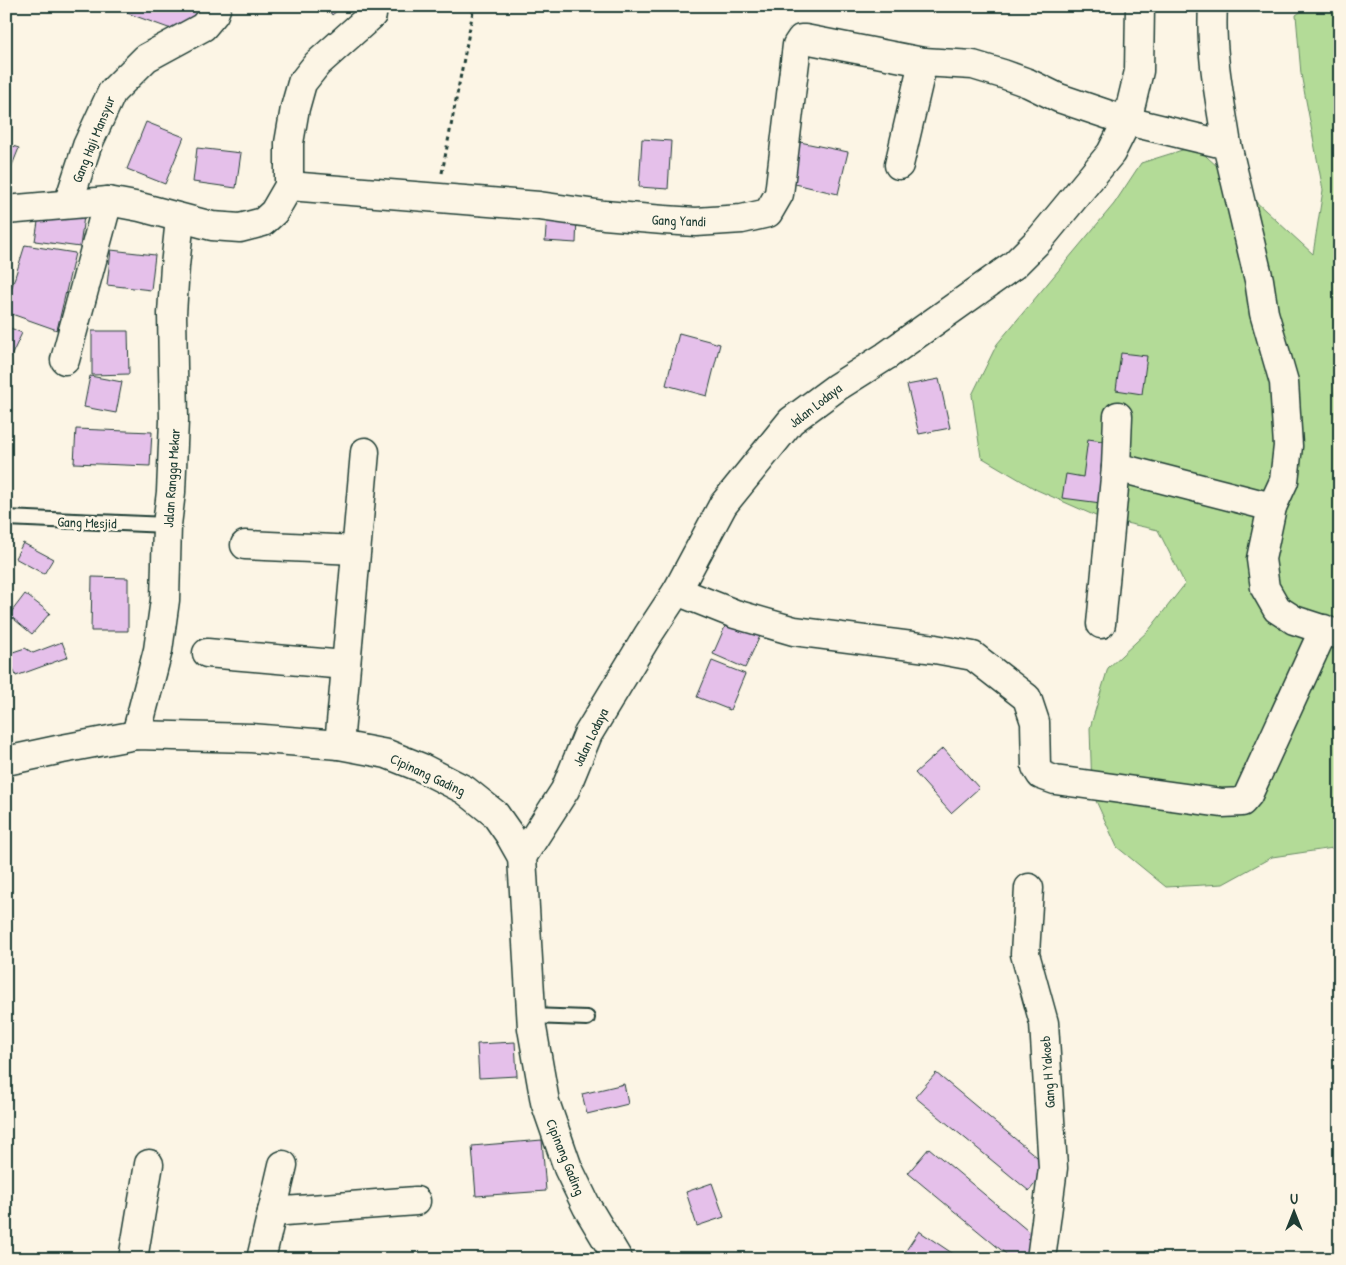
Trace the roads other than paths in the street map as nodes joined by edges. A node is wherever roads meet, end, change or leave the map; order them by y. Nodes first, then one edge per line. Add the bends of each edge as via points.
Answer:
1 (217, 6) edge
2 (1140, 6) edge
3 (1213, 6) edge
4 (372, 15) dead end
5 (923, 62) junction
6 (1128, 121) junction
7 (1227, 145) junction
8 (899, 165) dead end
9 (288, 186) junction
10 (108, 201) junction
11 (68, 204) junction
12 (6, 210) edge
13 (180, 219) junction
14 (65, 360) dead end
15 (1118, 416) dead end
16 (365, 452) dead end
17 (1116, 467) junction
18 (1272, 507) junction
19 (6, 518) edge
20 (167, 525) junction
21 (246, 545) dead end
22 (356, 550) junction
23 (677, 591) junction
24 (1101, 624) dead end
25 (1332, 632) edge
26 (207, 653) dead end
27 (344, 665) junction
28 (136, 735) junction
29 (338, 745) junction
30 (6, 761) edge
31 (522, 857) junction
32 (1029, 888) dead end
33 (531, 1016) junction
34 (586, 1018) dead end
35 (150, 1164) dead end
36 (283, 1165) dead end
37 (416, 1201) dead end
38 (272, 1212) junction
39 (133, 1259) edge
40 (261, 1259) edge
41 (618, 1259) edge
42 (1041, 1259) edge

1 - 11 street, Gang Haji Mansyur via 203,27 146,58 112,92 88,146
2 - 6 street, Jalan Lodaya via 1139,71
3 - 7 street via 1214,65
4 - 9 street via 317,64 302,83 289,143
5 - 6 street via 973,65
5 - 8 street
5 - 9 street, Gang Yandi via 805,39 799,42 779,194 768,213 742,219 696,222
6 - 7 street
6 - 23 street, Jalan Lodaya via 1111,153 1041,238 1014,265 791,421 723,506
7 - 18 street via 1243,206 1264,313 1284,382 1288,446 1284,481
9 - 13 street via 274,212 263,222 240,228
10 - 11 street
10 - 13 street
10 - 14 street
11 - 12 street
13 - 20 street, Jalan Rangga Mekar via 172,314 174,420
15 - 17 street
16 - 22 street
17 - 18 street
17 - 24 street
18 - 25 street via 1261,559 1265,588 1277,609 1294,620
19 - 20 lane, Gang Mesjid
20 - 28 street, Jalan Rangga Mekar via 163,617
21 - 22 street
22 - 27 street
23 - 25 street via 735,614 794,631 973,656 1027,698 1035,722 1036,767 1041,776 1222,804 1242,802 1248,795
23 - 31 street, Jalan Lodaya via 588,734 565,790
26 - 27 street
27 - 29 street
28 - 29 street, Cipinang Gading via 251,738
28 - 30 street, Cipinang Gading
29 - 31 street, Cipinang Gading via 387,754 465,790 495,814
31 - 33 street, Cipinang Gading
32 - 42 street, Gang H Yakoeb via 1025,954 1044,1023 1052,1168
33 - 34 lane
33 - 41 street, Cipinang Gading via 545,1102 568,1168 586,1207
35 - 39 street
36 - 38 street
37 - 38 street
38 - 40 street

